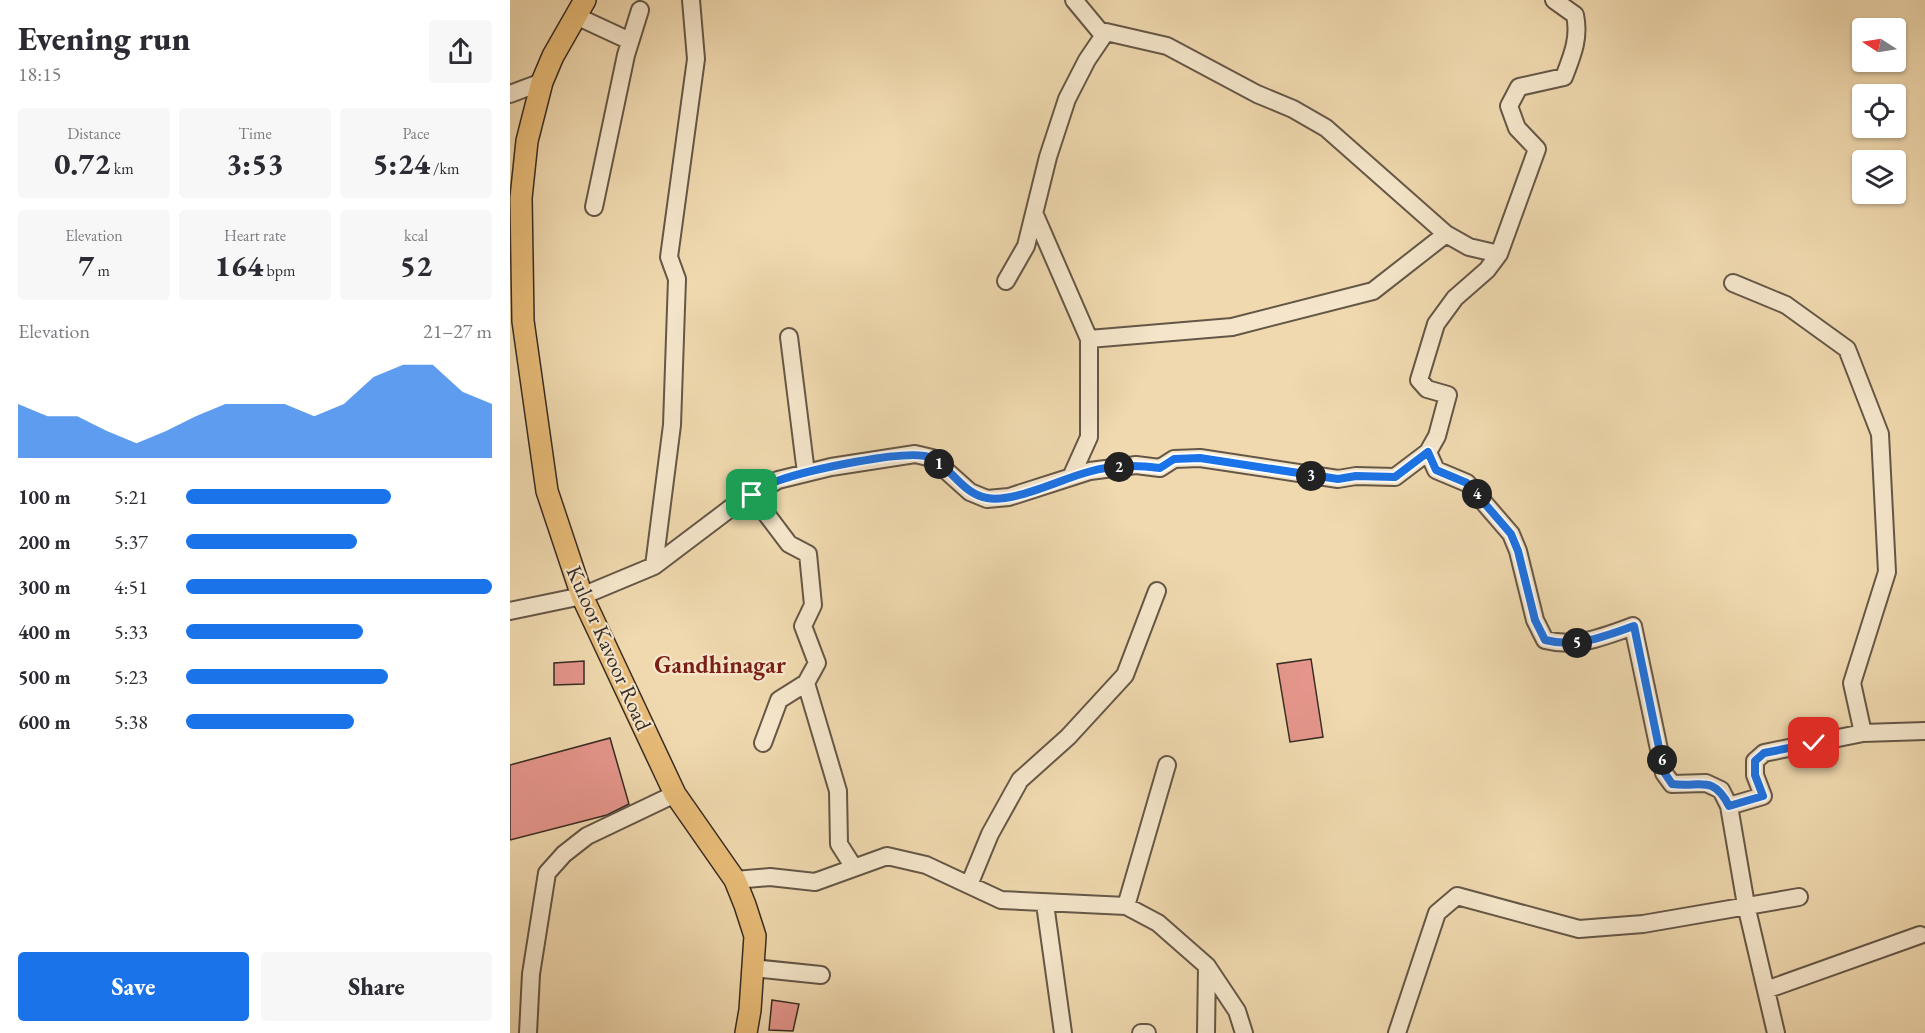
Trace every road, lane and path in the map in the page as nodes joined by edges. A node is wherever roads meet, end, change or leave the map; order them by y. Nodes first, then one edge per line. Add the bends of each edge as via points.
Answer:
1 (691, 0) edge
2 (1074, 0) edge
3 (1554, 0) edge
4 (580, 8) edge
5 (640, 10) dead end
6 (1103, 35) junction
7 (630, 41) junction
8 (542, 82) junction
9 (510, 94) edge
10 (594, 207) dead end
11 (1035, 215) junction
12 (1446, 234) junction
13 (1499, 254) junction
14 (1006, 281) dead end
15 (1733, 283) dead end
16 (789, 337) dead end
17 (1089, 339) junction
18 (1428, 452) junction
19 (806, 473) junction
20 (1071, 477) junction
21 (752, 495) junction
22 (654, 566) junction
23 (1157, 591) dead end
24 (582, 597) junction
25 (510, 611) edge
26 (806, 684) junction
27 (1925, 731) edge
28 (1863, 733) junction
29 (763, 742) dead end
30 (1167, 765) dead end
31 (675, 794) junction
32 (1729, 806) junction
33 (853, 866) junction
34 (735, 880) junction
35 (969, 885) junction
36 (1799, 897) dead end
37 (1046, 904) junction
38 (1746, 905) junction
39 (1126, 906) junction
40 (1920, 935) dead end
41 (1207, 966) junction
42 (753, 968) junction
43 (821, 975) dead end
44 (1766, 990) junction
45 (1141, 1032) edge
46 (528, 1033) edge
47 (746, 1033) edge
48 (1063, 1033) edge
49 (1147, 1033) edge
50 (1206, 1033) edge
51 (1244, 1033) edge
52 (1396, 1033) edge
53 (1776, 1033) edge

1 - 22 street via 696,59 669,256 677,279 672,425
2 - 6 street
3 - 13 street via 1575,15 1577,38 1564,77 1520,87 1509,106 1517,128 1537,149
4 - 7 street
4 - 8 main road, Kuloor Kavoor Road
5 - 7 street
6 - 11 street via 1067,99
6 - 12 street via 1119,33 1167,46 1326,128
7 - 10 street
8 - 9 street
8 - 24 main road, Kuloor Kavoor Road via 527,141 521,198 523,321 547,491
11 - 14 street via 1026,246
11 - 17 street
12 - 13 street via 1470,247
12 - 17 street via 1373,291 1232,327
13 - 18 street via 1455,298 1436,324 1419,380 1427,389 1448,395 1437,436
15 - 28 street via 1786,305 1847,349 1880,434 1887,572 1852,683
16 - 19 street
17 - 20 street via 1089,437
18 - 20 street via 1395,477 1338,479 1200,458 1174,459 1160,468 1136,465
18 - 32 street via 1436,470 1467,483 1511,534 1535,620 1545,640 1563,644 1586,642 1634,626 1664,772 1672,784 1706,783 1721,790
19 - 20 street via 915,454 932,458 970,492 987,499 1009,497
19 - 21 street via 778,480
21 - 22 street
21 - 26 street via 789,544 808,554 813,605 803,626 817,663
22 - 24 street
23 - 35 street via 1125,675 1068,737 1020,780 990,834
24 - 25 street
24 - 31 main road, Kuloor Kavoor Road
26 - 29 street via 780,700
26 - 33 street via 838,791 839,844
27 - 28 street
28 - 32 street via 1764,753 1755,761 1755,775 1763,796
30 - 39 street
31 - 34 main road, Kuloor Kavoor Road
31 - 46 street via 587,836 547,873 531,974
32 - 38 street
33 - 34 street via 814,882 770,877
33 - 35 street via 886,856 905,859 926,864
34 - 42 main road, Kuloor Kavoor Road via 755,936
35 - 37 street via 1001,900
36 - 38 street
37 - 39 street
37 - 48 street
38 - 44 street
38 - 52 street via 1643,924 1579,929 1457,896 1437,914
39 - 41 street via 1158,923
40 - 44 street
41 - 50 street
41 - 51 street via 1237,1011
42 - 43 street
42 - 47 main road, Kuloor Kavoor Road
44 - 53 street
45 - 49 street

